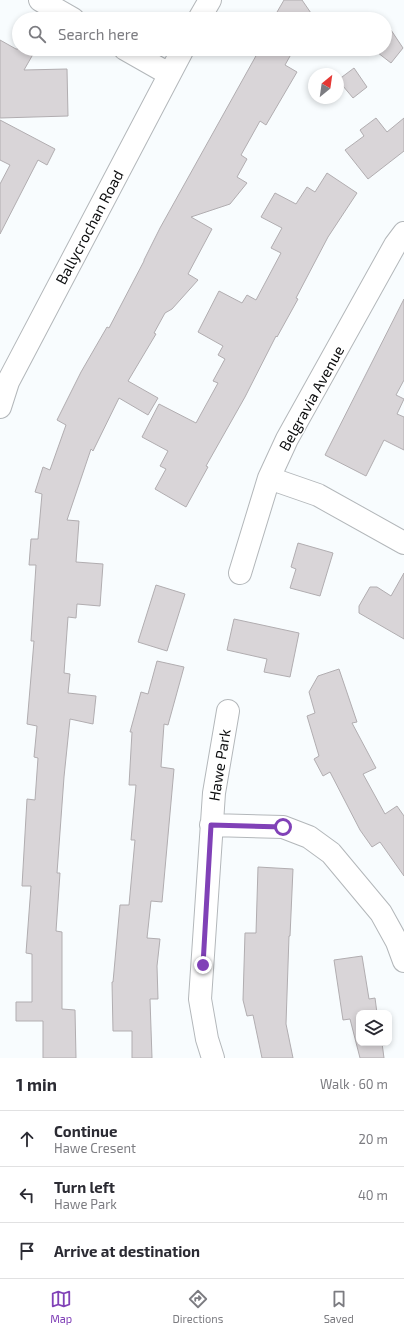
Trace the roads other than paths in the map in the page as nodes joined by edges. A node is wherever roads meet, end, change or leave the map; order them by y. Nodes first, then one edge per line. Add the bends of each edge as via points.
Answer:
1 (40, 0) edge
2 (210, 0) edge
3 (61, 12) edge
4 (203, 12) edge
5 (137, 56) edge
6 (178, 56) edge
7 (168, 74) junction
8 (404, 233) edge
9 (0, 407) edge
10 (269, 478) junction
11 (404, 543) edge
12 (240, 573) dead end
13 (228, 711) dead end
14 (211, 825) junction
15 (404, 961) edge
16 (213, 1058) edge

1 - 3 street
2 - 4 street
5 - 7 street
6 - 7 street, Ballycrochan Road
7 - 9 street, Ballycrochan Road via 8,382
8 - 10 street, Belgravia Avenue via 314,390
10 - 11 street via 318,495
10 - 12 street, Belgravia Avenue
13 - 14 street, Hawe Park
14 - 15 street via 283,827 309,837 331,853 381,913
14 - 16 street, Hawe Park via 200,999

